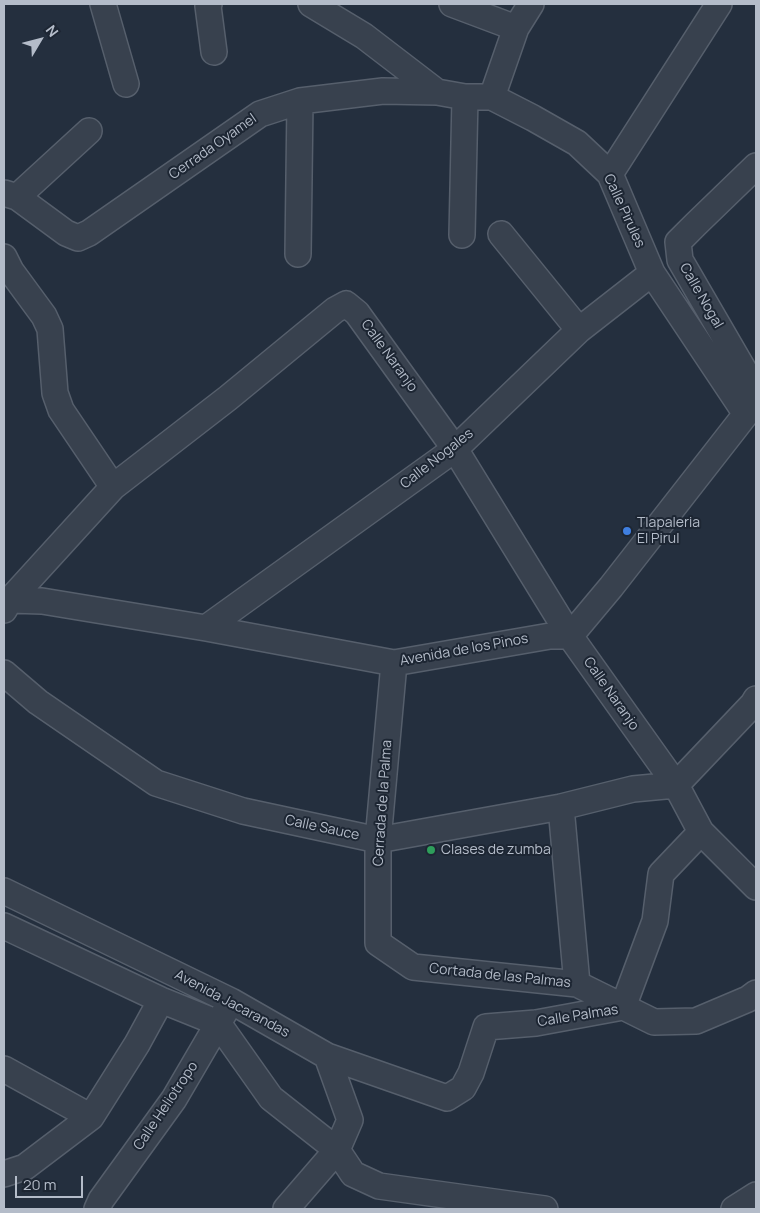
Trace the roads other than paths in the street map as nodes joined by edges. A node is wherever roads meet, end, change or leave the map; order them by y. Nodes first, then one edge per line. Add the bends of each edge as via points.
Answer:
1 (103, 4) edge
2 (209, 4) edge
3 (311, 4) edge
4 (452, 4) edge
5 (531, 4) edge
6 (719, 4) edge
7 (516, 28) junction
8 (214, 52) dead end
9 (126, 84) dead end
10 (437, 92) junction
11 (465, 96) junction
12 (492, 97) junction
13 (300, 101) junction
14 (89, 131) dead end
15 (756, 166) edge
16 (610, 174) junction
17 (10, 195) edge
18 (462, 234) dead end
19 (501, 234) dead end
20 (298, 254) dead end
21 (4, 256) edge
22 (652, 273) junction
23 (579, 330) junction
24 (756, 391) edge
25 (751, 408) edge
26 (455, 448) junction
27 (113, 487) junction
28 (6, 604) edge
29 (206, 628) junction
30 (570, 636) junction
31 (394, 662) junction
32 (4, 673) edge
33 (756, 699) edge
34 (676, 785) junction
35 (561, 807) junction
36 (701, 832) junction
37 (378, 840) junction
38 (756, 886) edge
39 (4, 891) edge
40 (4, 926) edge
41 (378, 943) joint
42 (577, 984) junction
43 (756, 993) edge
44 (161, 1000) junction
45 (231, 1001) junction
46 (623, 1007) junction
47 (218, 1024) junction
48 (326, 1056) junction
49 (4, 1069) edge
50 (463, 1088) joint
51 (90, 1117) junction
52 (338, 1150) junction
53 (4, 1174) edge
54 (756, 1195) edge
55 (97, 1209) edge
56 (286, 1209) edge
57 (546, 1209) edge
58 (734, 1209) edge

1 - 9 street
2 - 8 street
3 - 10 street via 364,36
4 - 7 street
5 - 7 street
6 - 16 street
7 - 12 street
10 - 11 street, Calle Pirules
10 - 13 street, Cerrada Oyamel via 383,91
11 - 12 street, Calle Pirules
11 - 18 street
12 - 16 street, Calle Pirules via 577,143
13 - 17 street, Cerrada Oyamel via 260,114 78,238
13 - 20 street
14 - 17 street, Cerrada Oyamel
15 - 24 street, Calle Nogal via 678,242 680,260
16 - 22 street, Calle Pirules
19 - 23 street
21 - 27 street via 50,329 57,402
22 - 23 street, Calle Nogales
22 - 25 street, Calle Pirules
23 - 26 street, Calle Nogales
25 - 30 street
26 - 27 street, Calle Naranjo via 358,313 346,304
26 - 29 street, Calle Nogales
26 - 30 street, Calle Naranjo
27 - 28 street, Calle Naranjo
28 - 29 street, Avenida de los Pinos via 42,602
29 - 31 street, Avenida de los Pinos
30 - 31 street, Avenida de los Pinos via 550,636
30 - 34 street, Calle Naranjo
31 - 37 street, Cerrada de la Palma
32 - 37 street, Calle Sauce via 38,702 156,783 243,811
33 - 34 street
34 - 35 street, Calle Sauce via 633,789
34 - 36 street, Calle Naranjo
35 - 37 street, Calle Sauce
35 - 42 street
36 - 38 street, Calle Naranjo
36 - 46 street via 661,874 656,921
37 - 41 street, Cerrada de la Palma
39 - 45 street, Avenida Jacarandas
40 - 44 street, Avenida Jacarandas
41 - 42 street, Cortada de las Palmas via 413,967
42 - 46 street, Cortada de las Palmas
43 - 46 street, Calle Palmas via 696,1021 654,1022
44 - 47 street, Avenida Jacarandas
44 - 51 street
45 - 47 street, Calle Heliotropo
45 - 48 street, Avenida Jacarandas
46 - 50 street, Calle Palmas via 536,1023 486,1027
47 - 52 street, Avenida Jacarandas via 271,1098
47 - 55 street, Calle Heliotropo via 174,1099
48 - 50 street, Avenida Jacarandas via 447,1098
48 - 52 street via 350,1120
49 - 51 street
51 - 53 street via 25,1168
52 - 56 street
52 - 57 street via 353,1174 379,1186
54 - 58 street

